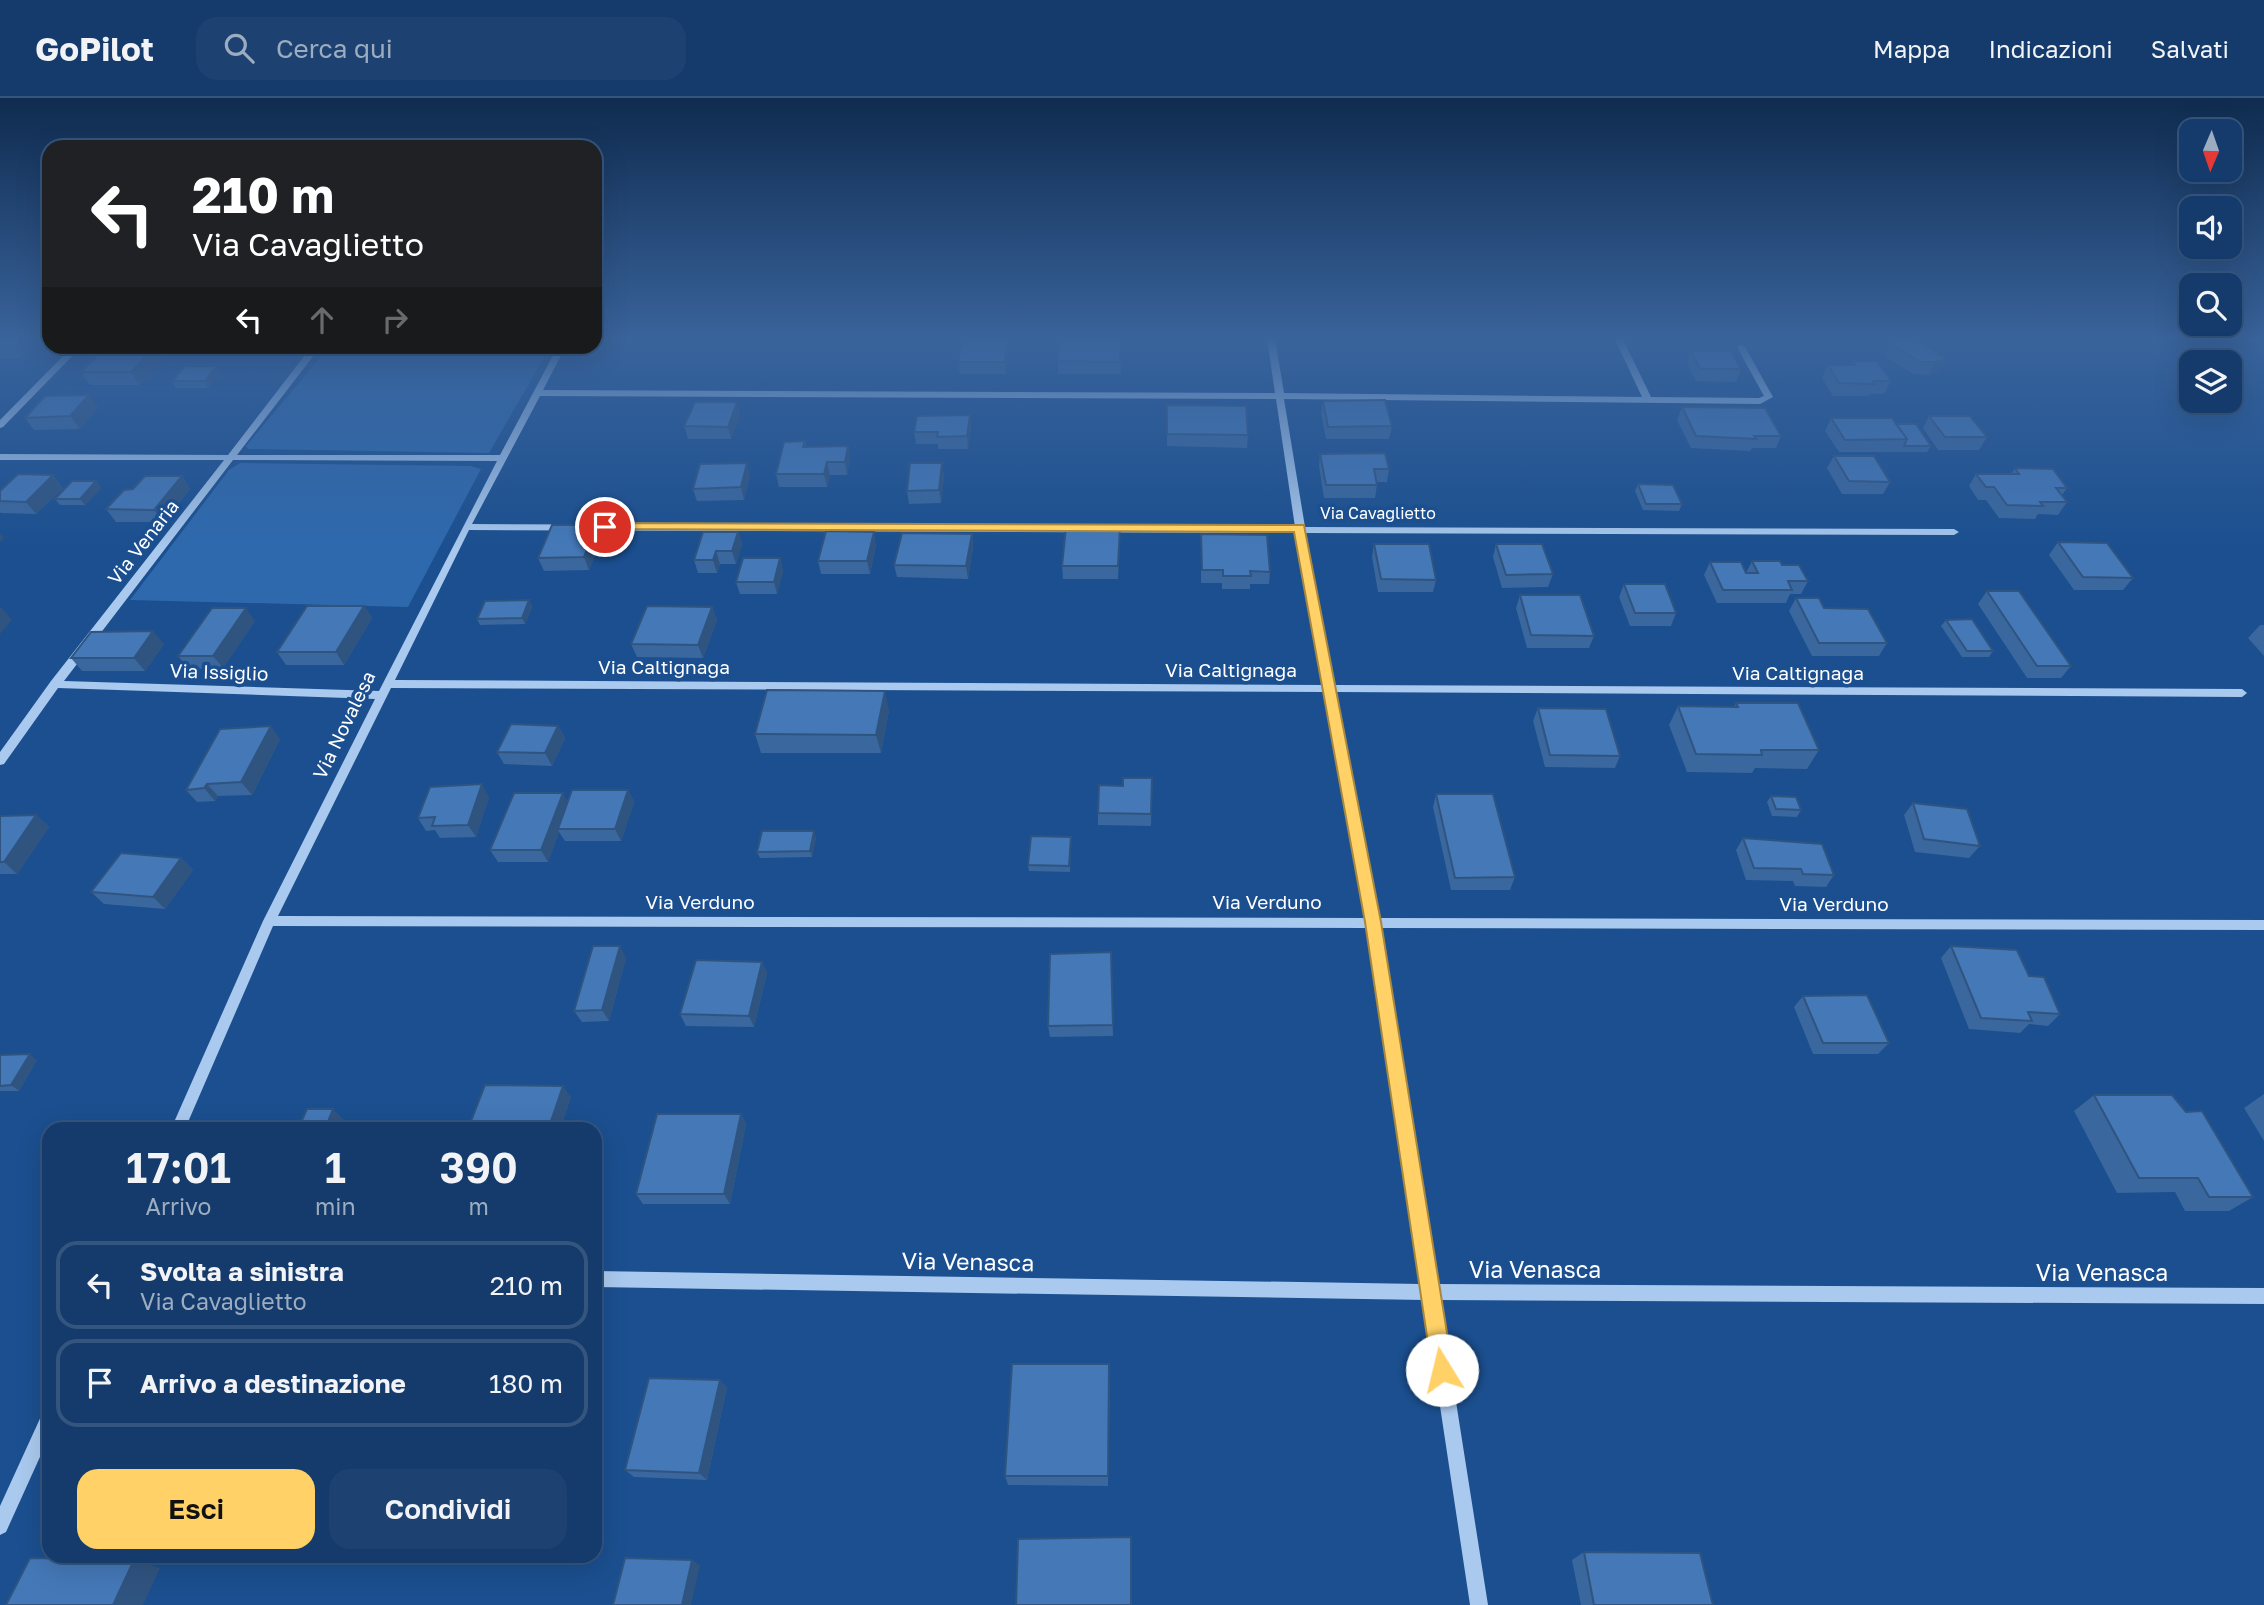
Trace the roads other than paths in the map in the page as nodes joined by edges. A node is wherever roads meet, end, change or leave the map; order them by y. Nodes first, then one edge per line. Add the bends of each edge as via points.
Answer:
1 (15, 409) edge
2 (268, 409) edge
3 (528, 409) edge
4 (1282, 409) edge
5 (0, 425) edge
6 (0, 457) edge
7 (231, 457) junction
8 (502, 458) junction
9 (466, 527) junction
10 (1300, 528) junction
11 (1954, 532) dead end
12 (55, 684) junction
13 (1329, 688) junction
14 (385, 689) junction
15 (2242, 693) dead end
16 (0, 761) edge
17 (269, 920) junction
18 (1373, 922) junction
19 (2264, 925) edge
20 (181, 1122) edge
21 (602, 1279) edge
22 (1430, 1292) junction
23 (2264, 1296) edge
24 (42, 1433) edge
25 (0, 1526) edge
26 (1479, 1605) edge

1 - 5 street
2 - 7 street, Via Venaria
3 - 8 street, Via Novalesa
4 - 10 street
6 - 7 street
7 - 8 street
7 - 12 street, Via Venaria
8 - 9 street, Via Novalesa
9 - 10 street, Via Cavaglietto
9 - 14 street, Via Novalesa
10 - 11 street, Via Cavaglietto
10 - 13 street
12 - 14 street, Via Issiglio
12 - 16 street, Via Venaria
13 - 14 street, Via Caltignaga
13 - 15 street, Via Caltignaga
13 - 18 street
14 - 17 street, Via Novalesa
17 - 18 street, Via Verduno
17 - 20 street, Via Novalesa
18 - 19 street, Via Verduno
18 - 22 street
21 - 22 street, Via Venasca
22 - 23 street, Via Venasca
22 - 26 street
24 - 25 street

